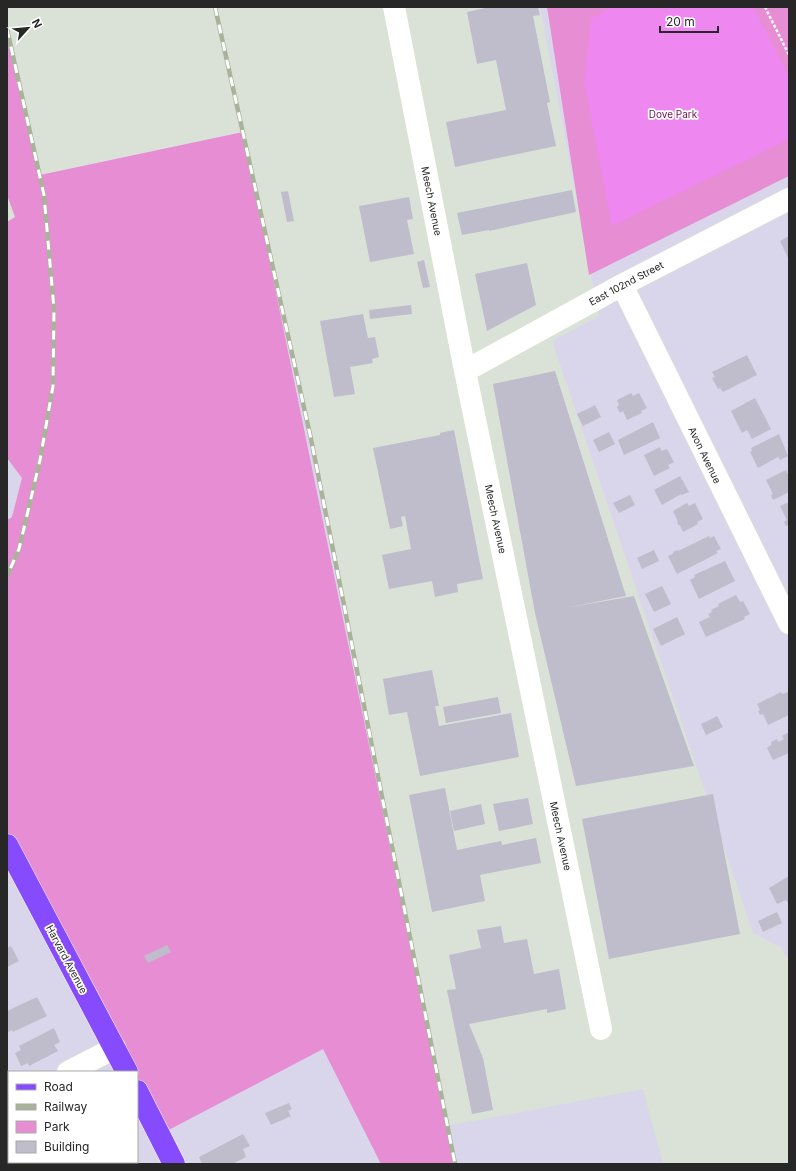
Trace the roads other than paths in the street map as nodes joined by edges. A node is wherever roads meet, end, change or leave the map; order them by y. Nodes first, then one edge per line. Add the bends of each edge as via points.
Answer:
1 (394, 7) edge
2 (789, 198) edge
3 (622, 286) junction
4 (465, 371) junction
5 (789, 624) edge
6 (7, 845) edge
7 (601, 1029) dead end
8 (115, 1048) junction
9 (70, 1071) edge
10 (126, 1071) edge
11 (138, 1094) edge
12 (174, 1164) edge

1 - 4 street, Meech Avenue
2 - 3 street, East 102nd Street
3 - 4 street, East 102nd Street
3 - 5 street, Avon Avenue
4 - 7 street, Meech Avenue
6 - 8 main road, Harvard Avenue
8 - 9 street
8 - 10 main road, Harvard Avenue
11 - 12 main road

